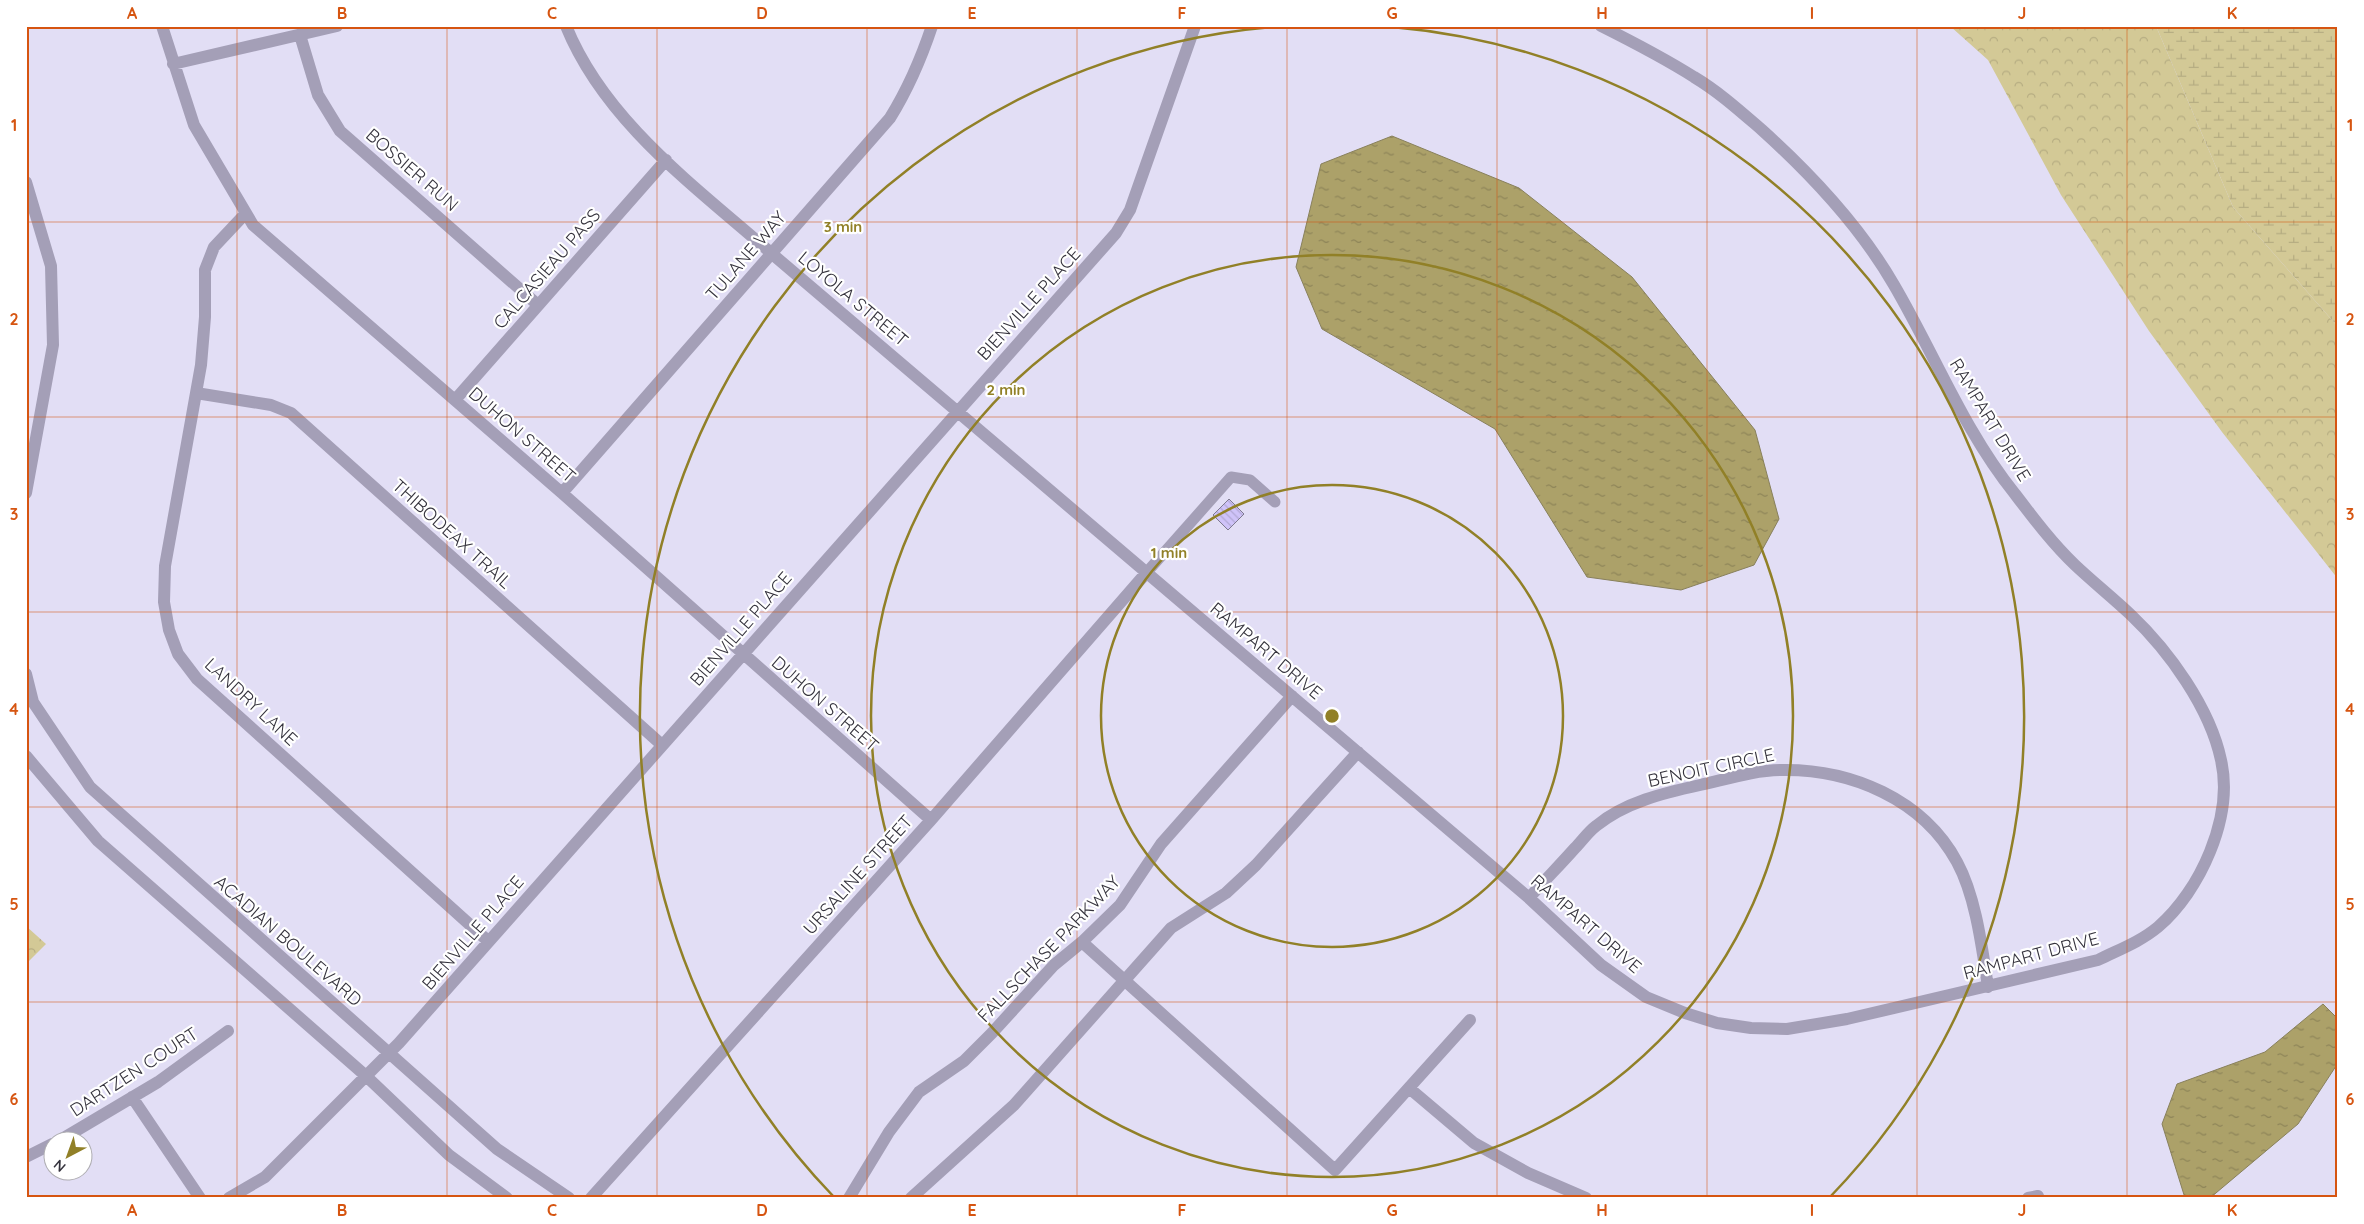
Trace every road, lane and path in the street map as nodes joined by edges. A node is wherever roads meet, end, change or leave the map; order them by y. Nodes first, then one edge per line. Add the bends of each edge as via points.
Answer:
1 (162, 26) edge
2 (337, 26) edge
3 (566, 26) edge
4 (932, 26) edge
5 (1195, 26) edge
6 (1601, 26) edge
7 (300, 35) junction
8 (173, 64) junction
9 (666, 160) junction
10 (26, 182) edge
11 (246, 213) junction
12 (771, 253) junction
13 (538, 306) junction
14 (196, 393) junction
15 (455, 400) junction
16 (957, 411) junction
17 (26, 493) edge
18 (562, 493) junction
19 (1275, 502) dead end
20 (1147, 572) junction
21 (742, 654) junction
22 (26, 674) edge
23 (1292, 696) junction
24 (662, 745) junction
25 (1358, 752) junction
26 (26, 756) edge
27 (931, 820) junction
28 (1529, 898) junction
29 (488, 941) junction
30 (1082, 942) junction
31 (1124, 979) junction
32 (1988, 987) junction
33 (1470, 1020) dead end
34 (228, 1031) dead end
35 (389, 1053) junction
36 (366, 1076) junction
37 (1408, 1088) junction
38 (132, 1097) junction
39 (74, 1132) edge
40 (42, 1149) edge
41 (26, 1158) edge
42 (200, 1198) edge
43 (229, 1198) edge
44 (507, 1198) edge
45 (569, 1198) edge
46 (591, 1198) edge
47 (849, 1198) edge
48 (911, 1198) edge
49 (1586, 1198) edge

1 - 8 street, DUHON STREET
2 - 7 street
3 - 9 street, LOYOLA STREET via 605,96
4 - 12 street, TULANE WAY via 920,62 890,118
5 - 16 street, BIENVILLE PLACE via 1130,210 1120,226
6 - 32 street, RAMPART DRIVE via 1728,100 1788,154 1842,210 1895,286 1983,448 2011,490 2074,564 2164,650 2185,679 2206,718 2222,761 2224,797 2213,845 2186,897 2157,928 2098,960
7 - 8 street
7 - 13 street, BOSSIER RUN via 318,95 340,130
8 - 11 street, DUHON STREET via 194,125
9 - 12 street, LOYOLA STREET
9 - 13 street, CALCASIEAU PASS
10 - 17 street via 51,266 53,344
11 - 14 street, LANDRY LANE via 214,247 205,270 205,317
11 - 15 street, DUHON STREET via 253,224
12 - 16 street, LOYOLA STREET
12 - 18 street, TULANE WAY
13 - 15 street, CALCASIEAU PASS
14 - 24 street, THIBODEAX TRAIL via 271,405 291,413
14 - 29 street, LANDRY LANE via 165,566 164,602 178,654 197,679
15 - 18 street, DUHON STREET
16 - 20 street, LOYOLA STREET
16 - 21 street, BIENVILLE PLACE
18 - 21 street, DUHON STREET
19 - 20 lane via 1250,480 1231,477
20 - 23 street, RAMPART DRIVE
20 - 27 street, URSALINE STREET
21 - 24 street, BIENVILLE PLACE
21 - 27 street, DUHON STREET
22 - 35 street, ACADIAN BOULEVARD via 33,702 90,787
23 - 25 street, RAMPART DRIVE
23 - 30 street, FALLSCHASE PARKWAY via 1161,844 1120,905
24 - 29 street, BIENVILLE PLACE
25 - 28 street, RAMPART DRIVE
25 - 31 street via 1256,864 1226,893 1171,928
26 - 36 street via 98,841
27 - 46 street, URSALINE STREET
28 - 32 street, RAMPART DRIVE via 1601,966 1646,997 1717,1023 1787,1029
28 - 32 street, BENOIT CIRCLE via 1596,826 1633,804 1661,793 1755,773 1814,771 1865,783 1906,804 1938,834 1957,863 1970,897
29 - 35 street, BIENVILLE PLACE
30 - 31 street
30 - 47 street, FALLSCHASE PARKWAY via 1054,965 964,1061 919,1092 889,1132
31 - 37 street via 1335,1170
31 - 48 street via 1014,1105
33 - 37 street
34 - 38 street, DARTZEN COURT
35 - 36 street, BIENVILLE PLACE
35 - 45 street, ACADIAN BOULEVARD via 497,1149
36 - 43 street, BIENVILLE PLACE via 265,1177
36 - 44 street via 449,1155
37 - 49 street via 1474,1143 1528,1173
38 - 39 street, DARTZEN COURT
38 - 42 street
40 - 41 street

